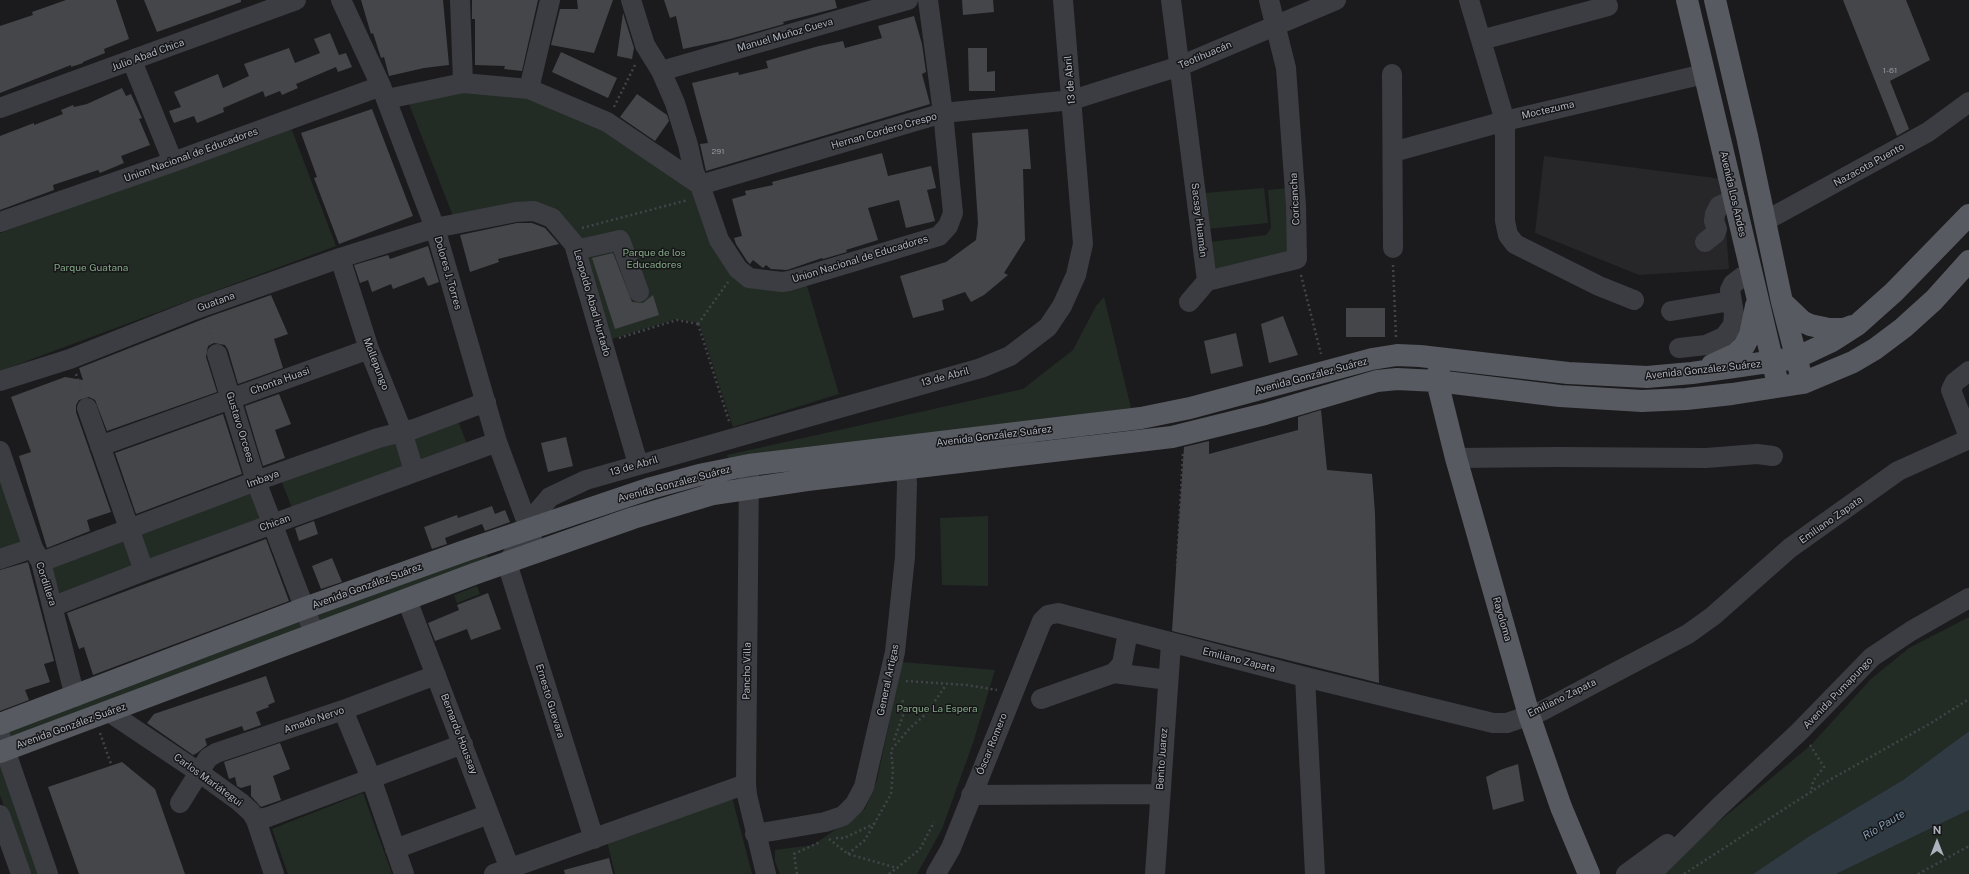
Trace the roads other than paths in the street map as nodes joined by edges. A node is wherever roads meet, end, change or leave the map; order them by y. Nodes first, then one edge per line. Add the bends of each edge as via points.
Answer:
1 (341, 0) edge
2 (460, 0) edge
3 (550, 0) edge
4 (631, 0) edge
5 (908, 0) edge
6 (928, 0) edge
7 (1063, 0) edge
8 (1171, 0) edge
9 (1269, 0) edge
10 (1336, 0) edge
11 (1469, 0) edge
12 (1687, 0) edge
13 (1715, 0) edge
14 (286, 2) edge
15 (1608, 6) dead end
16 (1276, 24) junction
17 (1481, 40) junction
18 (132, 61) junction
19 (1180, 66) junction
20 (661, 71) junction
21 (1392, 74) dead end
22 (1704, 74) junction
23 (463, 83) junction
24 (529, 89) junction
25 (384, 92) junction
26 (1072, 100) junction
27 (1969, 102) edge
28 (0, 108) edge
29 (943, 113) junction
30 (1505, 121) junction
31 (1393, 152) junction
32 (173, 162) junction
33 (702, 190) junction
34 (1735, 199) junction
35 (1969, 215) edge
36 (1765, 221) junction
37 (0, 222) edge
38 (435, 228) junction
39 (1705, 242) dead end
40 (1393, 248) road end
41 (576, 250) junction
42 (340, 258) junction
43 (1969, 261) edge
44 (1752, 273) junction
45 (1207, 281) junction
46 (639, 292) dead end
47 (1634, 300) dead end
48 (1731, 301) junction
49 (1758, 301) junction
50 (1189, 302) dead end
51 (1782, 302) junction
52 (1671, 311) dead end
53 (1857, 325) junction
54 (1679, 348) dead end
55 (369, 349) junction
56 (217, 354) road end
57 (1796, 358) junction
58 (1441, 359) junction
59 (1772, 362) junction
60 (1969, 371) edge
61 (1692, 373) junction
62 (0, 381) edge
63 (1437, 381) junction
64 (1803, 383) junction
65 (1779, 387) junction
66 (231, 399) junction
67 (486, 402) junction
68 (87, 408) road end
69 (402, 431) junction
70 (1969, 438) edge
71 (497, 442) junction
72 (100, 446) junction
73 (0, 451) edge
74 (1773, 456) dead end
75 (905, 457) junction
76 (1456, 458) junction
77 (638, 464) junction
78 (749, 465) junction
79 (414, 470) junction
80 (256, 480) junction
81 (749, 487) junction
82 (273, 523) junction
83 (530, 529) junction
84 (129, 530) junction
85 (538, 552) junction
86 (37, 555) junction
87 (0, 559) edge
88 (507, 563) junction
89 (144, 571) junction
90 (1969, 598) edge
91 (407, 600) junction
92 (54, 606) junction
93 (305, 608) junction
94 (1048, 615) joint
95 (1128, 632) junction
96 (314, 633) junction
97 (1171, 644) junction
98 (1114, 673) junction
99 (436, 675) junction
100 (1305, 677) junction
101 (1168, 680) junction
102 (75, 697) junction
103 (1041, 699) dead end
104 (343, 710) junction
105 (101, 715) junction
106 (1529, 715) junction
107 (0, 724) edge
108 (463, 744) junction
109 (2, 745) edge
110 (200, 773) junction
111 (371, 778) junction
112 (746, 784) junction
113 (1159, 794) junction
114 (971, 795) junction
115 (180, 803) dead end
116 (1720, 806) junction
117 (489, 814) junction
118 (0, 815) edge
119 (256, 820) junction
120 (755, 834) junction
121 (594, 839) junction
122 (395, 849) junction
123 (502, 871) edge
124 (22, 874) edge
125 (48, 874) edge
126 (274, 874) edge
127 (404, 874) edge
128 (766, 874) edge
129 (936, 874) edge
130 (1155, 874) edge
131 (1315, 874) edge
132 (1589, 874) edge
133 (1626, 874) edge
134 (1651, 874) edge

1 - 25 street, Dolores J. Torres
2 - 23 street
3 - 24 street
4 - 20 street via 645,45
5 - 20 street, Manuel Muñoz Cueva
6 - 29 street, Union Nacional de Educadores
7 - 26 street, 13 de Abril
8 - 19 street, Sacsay Huamán
9 - 16 street, Coricancha
10 - 16 street, Teotihuacán
11 - 17 street
12 - 22 main road, Avenida Los Andes
13 - 36 main road
14 - 18 street, Julio Abad Chica
15 - 17 street
16 - 19 street, Teotihuacán
16 - 45 street, Coricancha via 1286,68 1296,206 1297,258
17 - 30 street
18 - 28 street, Julio Abad Chica
18 - 32 street
19 - 26 street, Teotihuacán
19 - 45 street, Sacsay Huamán
20 - 33 street
21 - 31 street
22 - 30 street, Moctezuma
22 - 34 main road, Avenida Los Andes
23 - 24 street, Union Nacional de Educadores
23 - 25 street, Union Nacional de Educadores
24 - 33 street, Union Nacional de Educadores via 607,122
25 - 32 street, Union Nacional de Educadores
25 - 38 street, Dolores J. Torres
26 - 29 street, Hernan Cordero Crespo
26 - 77 street, 13 de Abril via 1083,244 1076,275 1062,306 1048,328 1010,356 981,368
27 - 36 street, Nazacota Puento via 1928,132
29 - 33 street, Hernan Cordero Crespo
29 - 33 street, Union Nacional de Educadores via 953,213 948,226 939,236 789,281 749,278 738,269 719,240
30 - 31 street, Moctezuma
30 - 47 street via 1505,221 1508,236 1516,244 1599,286
31 - 40 street
32 - 37 street, Union Nacional de Educadores
34 - 39 street via 1719,206 1714,221 1717,229
34 - 44 main road, Avenida Los Andes
35 - 53 main road, Avenida González Suárez via 1894,292
36 - 51 main road
38 - 41 street, Leopoldo Abad Hurtado via 516,212 534,211 552,218
38 - 42 street, Guatana
38 - 67 street, Dolores J. Torres
41 - 46 street via 620,240
41 - 77 street, Leopoldo Abad Hurtado
42 - 55 street, Mollepungo
42 - 62 street, Guatana via 201,307 70,358
43 - 64 main road, Avenida González Suárez via 1934,300 1903,328 1853,362
44 - 48 street via 1733,284 1730,290
44 - 49 main road, Avenida Los Andes
45 - 50 street
48 - 52 street
48 - 54 street via 1733,325 1724,337 1706,345
49 - 59 main road, Avenida Los Andes
49 - 61 main road via 1750,335 1744,346 1736,354
51 - 53 main road via 1802,321 1820,328 1844,329
51 - 57 main road
53 - 57 main road, Avenida González Suárez via 1832,341
55 - 66 street, Chonta Huasi
55 - 69 street, Mollepungo
56 - 66 street, Gustavo Orcees
57 - 59 main road, Avenida González Suárez
57 - 64 main road
58 - 61 main road, Avenida González Suárez via 1608,376 1647,377
58 - 63 main road, Rayoloma
58 - 75 main road, Avenida González Suárez via 1397,355 1372,359 1190,408
59 - 61 main road, Avenida González Suárez
59 - 65 main road, Avenida Los Andes
60 - 70 street via 1955,382 1951,390
63 - 65 main road, Avenida González Suárez via 1560,396 1642,401 1686,399
63 - 75 main road, Avenida González Suárez via 1397,379 1367,382 1266,414 1185,434 1135,442
63 - 76 main road, Rayoloma
64 - 65 main road, Avenida González Suárez
66 - 72 street, Chonta Huasi
66 - 80 street, Gustavo Orcees
67 - 69 street, Imbaya via 414,429
67 - 71 street, Dolores J. Torres
68 - 72 street
69 - 79 street, Mollepungo
69 - 80 street, Imbaya
70 - 106 street, Emiliano Zapata via 1898,471 1790,548 1713,616 1688,634
71 - 79 street, Chican
71 - 83 street, Dolores J. Torres
72 - 84 street
73 - 86 street, Cordillera
74 - 76 street via 1758,454 1706,458
75 - 78 main road, Avenida González Suárez
75 - 81 main road, Avenida González Suárez
75 - 120 street, General Artigas via 905,557 895,652 864,787 855,804 842,816 824,822
76 - 106 main road, Rayoloma
77 - 83 street, 13 de Abril via 586,480 550,497 539,510
78 - 81 street, Pancho Villa
78 - 83 main road, Avenida González Suárez via 650,488
79 - 82 street, Chican
80 - 82 street, Gustavo Orcees
80 - 84 street, Imbaya
81 - 85 main road, Avenida González Suárez via 672,505
81 - 112 street, Pancho Villa
82 - 89 street, Chican
82 - 93 street, Gustavo Orcees
83 - 85 street, Dolores J. Torres
83 - 88 street, 13 de Abril
83 - 93 main road, Avenida González Suárez
84 - 86 street, Imbaya
84 - 89 street
85 - 88 main road, Avenida González Suárez
86 - 87 street, Imbaya
86 - 92 street, Cordillera
88 - 91 main road, Avenida González Suárez
88 - 121 street, Ernesto Guevara
89 - 92 street, Chican
90 - 116 street, Avenida Pumapungo via 1872,657 1799,732
91 - 96 main road, Avenida González Suárez
91 - 99 street, Bernardo Houssay
92 - 102 street, Cordillera
93 - 96 street, Gustavo Orcees
93 - 102 main road, Avenida González Suárez
94 - 95 street, Emiliano Zapata via 1058,613
94 - 114 street, Óscar Romero via 1042,621
95 - 97 street, Emiliano Zapata
95 - 98 street via 1122,664
96 - 105 main road, Avenida González Suárez
97 - 100 street, Emiliano Zapata
97 - 101 street, Benito Juarez
98 - 101 street
98 - 103 street
99 - 104 street, Amado Nervo
99 - 108 street, Bernardo Houssay
100 - 106 street, Emiliano Zapata via 1493,723 1507,723
100 - 131 street
101 - 113 street, Benito Juarez
102 - 107 main road, Avenida González Suárez
104 - 110 street, Amado Nervo via 216,753 208,758
104 - 111 street
105 - 109 main road, Avenida González Suárez
105 - 110 street, Carlos Mariátegui
106 - 132 main road, Rayoloma via 1561,807
108 - 111 street
108 - 117 street, Bernardo Houssay
109 - 125 street
110 - 115 street, Amado Nervo
110 - 119 street, Carlos Mariátegui via 240,802
111 - 119 street
111 - 122 street
112 - 120 street, Pancho Villa
112 - 121 street, Bernardo Houssay
113 - 114 street
113 - 130 street, Benito Juarez
114 - 129 street, Óscar Romero via 951,848
116 - 133 street, Avenida Pumapungo
116 - 134 street, Avenida Pumapungo
117 - 122 street
117 - 123 street, Bernardo Houssay
118 - 124 street
119 - 126 street, Carlos Mariátegui
120 - 128 street, Pancho Villa
121 - 123 street, Bernardo Houssay
122 - 127 street

